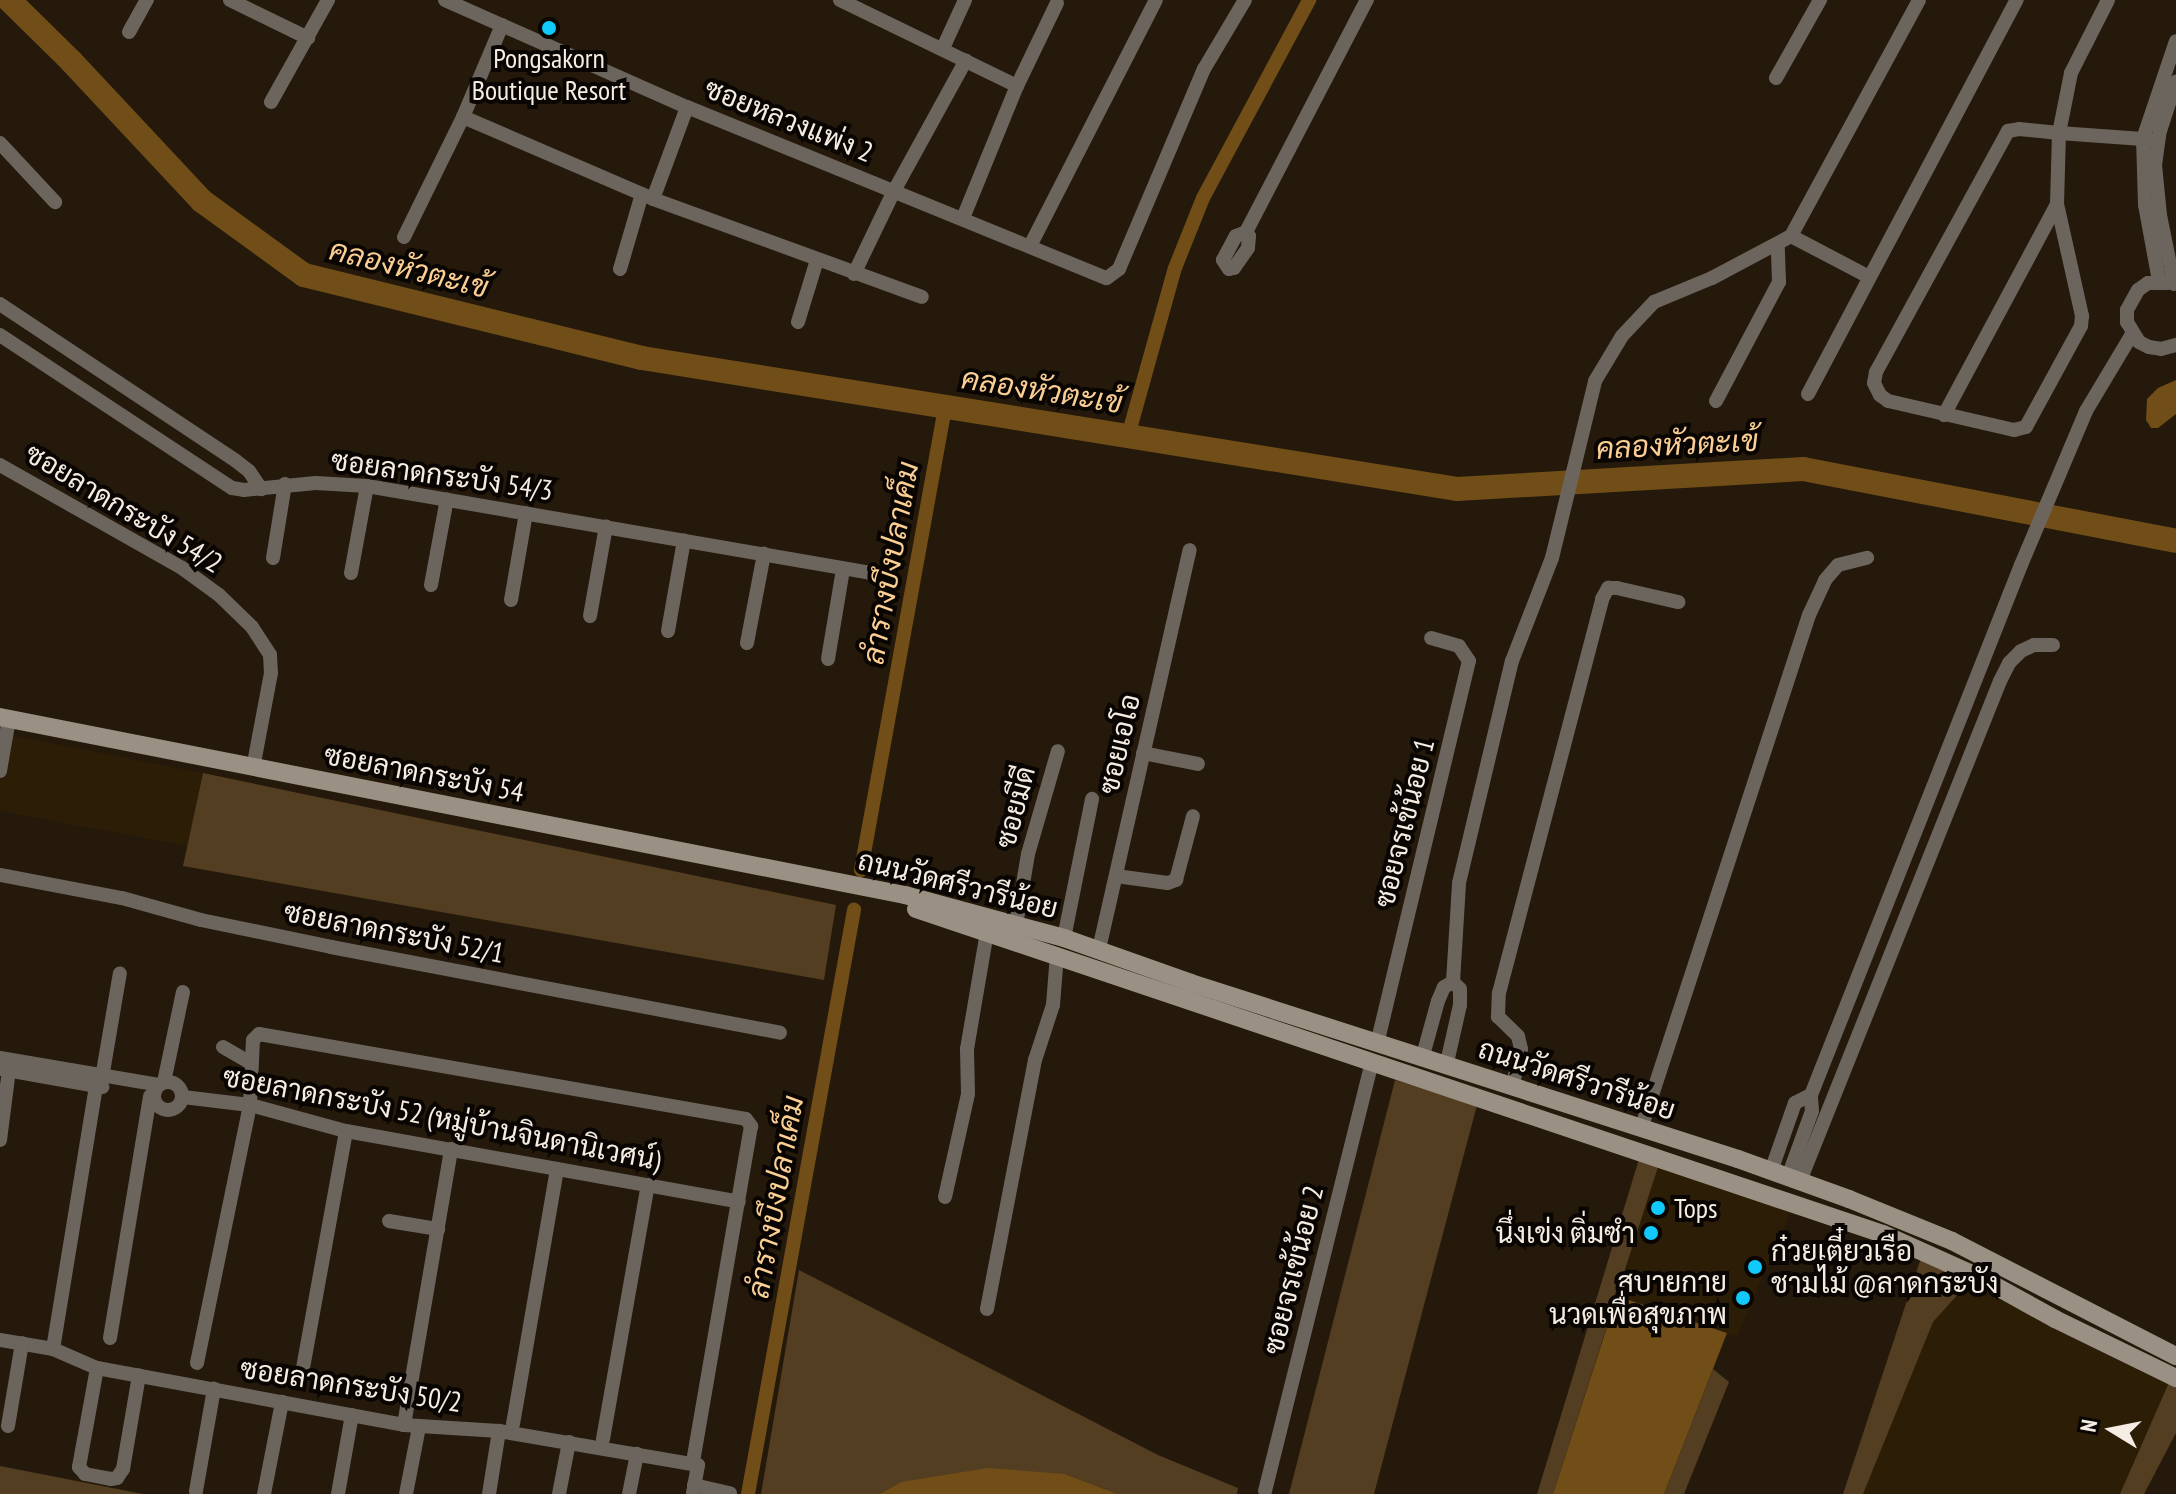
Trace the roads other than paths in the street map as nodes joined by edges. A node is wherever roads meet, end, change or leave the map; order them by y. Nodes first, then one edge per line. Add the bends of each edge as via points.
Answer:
1 (147, 0) edge
2 (230, 0) edge
3 (328, 0) edge
4 (445, 0) edge
5 (840, 0) edge
6 (965, 0) edge
7 (1156, 0) edge
8 (1245, 0) edge
9 (1367, 0) edge
10 (1820, 0) edge
11 (1919, 0) edge
12 (2017, 0) edge
13 (2108, 0) edge
14 (1057, 3) dead end
15 (866, 6) edge
16 (502, 25) junction
17 (129, 32) dead end
18 (308, 38) junction
19 (2176, 41) edge
20 (943, 48) junction
21 (966, 60) junction
22 (1776, 78) dead end
23 (2176, 82) edge
24 (1017, 86) junction
25 (271, 102) dead end
26 (687, 107) junction
27 (463, 117) junction
28 (2059, 133) junction
29 (2143, 139) junction
30 (2158, 142) junction
31 (0, 143) edge
32 (894, 191) junction
33 (647, 197) junction
34 (55, 202) dead end
35 (2057, 204) junction
36 (963, 218) junction
37 (1246, 232) dead end
38 (1791, 236) junction
39 (404, 237) dead end
40 (1778, 245) junction
41 (1030, 246) junction
42 (817, 260) junction
43 (620, 269) dead end
44 (854, 274) junction
45 (1869, 277) junction
46 (2170, 283) edge
47 (922, 297) dead end
48 (0, 304) edge
49 (798, 322) dead end
50 (2132, 334) junction
51 (0, 335) edge
52 (2176, 345) edge
53 (1808, 394) dead end
54 (1716, 401) dead end
55 (1944, 415) junction
56 (0, 465) edge
57 (285, 484) junction
58 (367, 486) junction
59 (261, 489) junction
60 (447, 499) junction
61 (526, 513) junction
62 (606, 526) junction
63 (684, 540) junction
64 (1190, 550) dead end
65 (764, 554) junction
66 (273, 558) dead end
67 (1867, 558) dead end
68 (843, 569) junction
69 (351, 573) dead end
70 (871, 573) dead end
71 (431, 585) dead end
72 (511, 600) dead end
73 (1678, 602) dead end
74 (590, 616) dead end
75 (668, 631) dead end
76 (1431, 638) dead end
77 (747, 643) dead end
78 (2053, 645) dead end
79 (828, 659) dead end
80 (5, 718) edge
81 (1058, 751) dead end
82 (1143, 753) junction
83 (1198, 764) dead end
84 (253, 768) junction
85 (0, 771) edge
86 (1092, 799) dead end
87 (1193, 816) dead end
88 (0, 875) edge
89 (1116, 876) junction
90 (838, 883) junction
91 (1016, 925) junction
92 (987, 932) junction
93 (1061, 946) junction
94 (1099, 949) junction
95 (120, 973) dead end
96 (1453, 982) junction
97 (183, 992) dead end
98 (780, 1033) dead end
99 (223, 1047) dead end
100 (1374, 1053) junction
101 (1422, 1059) junction
102 (249, 1062) junction
103 (5, 1064) edge
104 (1446, 1067) junction
105 (98, 1081) junction
106 (1512, 1088) junction
107 (157, 1091) junction
108 (183, 1097) junction
109 (250, 1105) junction
110 (1641, 1129) junction
111 (346, 1131) junction
112 (0, 1140) edge
113 (451, 1149) junction
114 (557, 1169) junction
115 (1786, 1177) junction
116 (648, 1185) junction
117 (1763, 1192) junction
118 (945, 1197) dead end
119 (1782, 1199) junction
120 (739, 1202) junction
121 (389, 1221) dead end
122 (438, 1229) junction
123 (987, 1309) dead end
124 (110, 1338) dead end
125 (0, 1340) edge
126 (22, 1343) junction
127 (53, 1349) junction
128 (2176, 1356) edge
129 (197, 1363) dead end
130 (97, 1368) junction
131 (139, 1375) junction
132 (2176, 1378) edge
133 (301, 1379) dead end
134 (214, 1389) junction
135 (282, 1402) junction
136 (352, 1415) junction
137 (8, 1426) dead end
138 (412, 1426) junction
139 (506, 1427) junction
140 (603, 1439) dead end
141 (569, 1442) junction
142 (637, 1454) junction
143 (696, 1461) junction
144 (694, 1490) edge
145 (196, 1491) dead end
146 (1265, 1491) dead end
147 (730, 1493) edge
148 (264, 1494) edge
149 (338, 1494) edge
150 (406, 1494) edge
151 (489, 1494) edge
152 (559, 1494) edge
153 (629, 1494) edge

1 - 17 street
2 - 18 street
3 - 18 street
4 - 16 street, ซอยหลวงแพ่ง 2
5 - 15 street
6 - 20 street
7 - 41 street
8 - 41 street, ซอยหลวงแพ่ง 2 via 1204,69 1116,274 1102,277
9 - 37 street
10 - 22 street
11 - 38 street
12 - 45 street
13 - 28 street via 2071,73
14 - 24 street
15 - 20 street
16 - 26 street, ซอยหลวงแพ่ง 2
16 - 27 street
18 - 25 street
19 - 29 street
20 - 21 street
21 - 24 street
21 - 32 street
23 - 30 street
24 - 36 street
26 - 32 street, ซอยหลวงแพ่ง 2
26 - 33 street
27 - 33 street
27 - 39 street
28 - 29 street
28 - 35 street
28 - 55 street via 2008,131 1876,372 1874,383 1888,401
29 - 30 street
29 - 46 street via 2145,205
30 - 46 street via 2155,165
31 - 34 street
32 - 36 street, ซอยหลวงแพ่ง 2
32 - 44 street
33 - 42 street
33 - 43 street
35 - 55 street
35 - 55 street via 2082,316 2077,337 2021,430
36 - 41 street, ซอยหลวงแพ่ง 2
38 - 40 street
38 - 45 street
40 - 54 street via 1779,282
40 - 96 street via 1654,302 1622,336 1595,381 1552,558 1512,661 1459,883
42 - 44 street
42 - 49 street
44 - 47 street
45 - 53 street
46 - 50 street via 2138,290 2130,299
48 - 59 street via 236,461
50 - 52 street via 2149,347
50 - 115 street via 2086,411 2021,565 1811,1095 1795,1103
51 - 59 street, ซอยลาดกระบัง 54/3 via 225,485
56 - 84 street, ซอยลาดกระบัง 54/2 via 182,568 252,627 270,655 271,673
57 - 58 street, ซอยลาดกระบัง 54/3
57 - 59 street, ซอยลาดกระบัง 54/3
57 - 66 street
58 - 60 street, ซอยลาดกระบัง 54/3
58 - 69 street
60 - 61 street, ซอยลาดกระบัง 54/3
60 - 71 street
61 - 62 street, ซอยลาดกระบัง 54/3
61 - 72 street
62 - 63 street, ซอยลาดกระบัง 54/3
62 - 74 street
63 - 65 street, ซอยลาดกระบัง 54/3
63 - 75 street
64 - 82 street, ซอยเอโอ
65 - 68 street, ซอยลาดกระบัง 54/3
65 - 77 street
67 - 110 street via 1838,565 1809,615
68 - 70 street, ซอยลาดกระบัง 54/3
68 - 79 street
73 - 106 street via 1617,588 1608,588 1602,599 1499,993 1498,1017 1518,1036 1521,1049
76 - 100 street, ซอยจรเข้น้อย 1 via 1459,646 1469,661
78 - 115 street via 2034,645 2009,663
80 - 84 main road, ซอยลาดกระบัง 54
80 - 85 street
81 - 91 street, ซอยมีดี via 1028,854
82 - 83 street
82 - 89 street, ซอยเอโอ
84 - 90 main road, ซอยลาดกระบัง 54
86 - 93 street
87 - 89 street via 1176,880
88 - 98 street, ซอยลาดกระบัง 52/1 via 331,947
89 - 94 street, ซอยเอโอ
90 - 91 main road, ถนนวัดศรีวารีน้อย
90 - 92 main road, ถนนวัดศรีวารีน้อย
91 - 93 main road, ถนนวัดศรีวารีน้อย
92 - 93 main road, ถนนวัดศรีวารีน้อย
92 - 118 street via 967,1049 968,1094
93 - 94 main road, ถนนวัดศรีวารีน้อย
93 - 100 main road, ถนนวัดศรีวารีน้อย via 1161,993
93 - 123 street
94 - 100 main road, ถนนวัดศรีวารีน้อย
95 - 105 street
96 - 101 street via 1438,1001
96 - 104 street via 1460,989 1460,1005
97 - 107 street
99 - 102 street
100 - 101 main road, ถนนวัดศรีวารีน้อย
100 - 117 main road, ถนนวัดศรีวารีน้อย
100 - 146 street, ซอยจรเข้น้อย 2
101 - 104 main road, ถนนวัดศรีวารีน้อย
102 - 109 street
102 - 120 street via 259,1034 746,1119 751,1126
103 - 105 street
103 - 112 street
104 - 106 main road, ถนนวัดศรีวารีน้อย
105 - 107 street
105 - 127 street
106 - 110 main road, ถนนวัดศรีวารีน้อย
107 - 108 street via 179,1086
107 - 108 street, ซอยลาดกระบัง 52 (หมู่บ้านจินดานิเวศน์) via 159,1107 171,1110
107 - 124 street
108 - 109 street, ซอยลาดกระบัง 52 (หมู่บ้านจินดานิเวศน์)
109 - 111 street, ซอยลาดกระบัง 52 (หมู่บ้านจินดานิเวศน์)
109 - 129 street
110 - 115 main road, ถนนวัดศรีวารีน้อย
111 - 113 street, ซอยลาดกระบัง 52 (หมู่บ้านจินดานิเวศน์)
111 - 133 street
113 - 114 street, ซอยลาดกระบัง 52 (หมู่บ้านจินดานิเวศน์)
113 - 122 street
114 - 116 street, ซอยลาดกระบัง 52 (หมู่บ้านจินดานิเวศน์)
114 - 139 street
115 - 117 main road
115 - 119 main road
115 - 128 main road, ถนนวัดศรีวารีน้อย via 1952,1241
116 - 120 street, ซอยลาดกระบัง 52 (หมู่บ้านจินดานิเวศน์)
116 - 140 street
117 - 119 main road, ถนนวัดศรีวารีน้อย
119 - 132 main road, ถนนวัดศรีวารีน้อย via 1883,1234 1981,1278
120 - 143 street
121 - 122 street
122 - 138 street
125 - 126 street, ซอยลาดกระบัง 50/2
126 - 127 street, ซอยลาดกระบัง 50/2
126 - 137 street
127 - 130 street, ซอยลาดกระบัง 50/2
130 - 131 street, ซอยลาดกระบัง 50/2
130 - 131 street via 79,1467 85,1474 111,1479 123,1469
131 - 134 street, ซอยลาดกระบัง 50/2
134 - 135 street, ซอยลาดกระบัง 50/2
134 - 145 street
135 - 136 street, ซอยลาดกระบัง 50/2
135 - 148 street
136 - 138 street, ซอยลาดกระบัง 50/2
136 - 149 street
138 - 139 street, ซอยลาดกระบัง 50/2
138 - 150 street
139 - 141 street, ซอยลาดกระบัง 50/2
139 - 151 street
141 - 142 street, ซอยลาดกระบัง 50/2
141 - 152 street
142 - 143 street, ซอยลาดกระบัง 50/2
142 - 153 street
143 - 144 street
144 - 147 street

